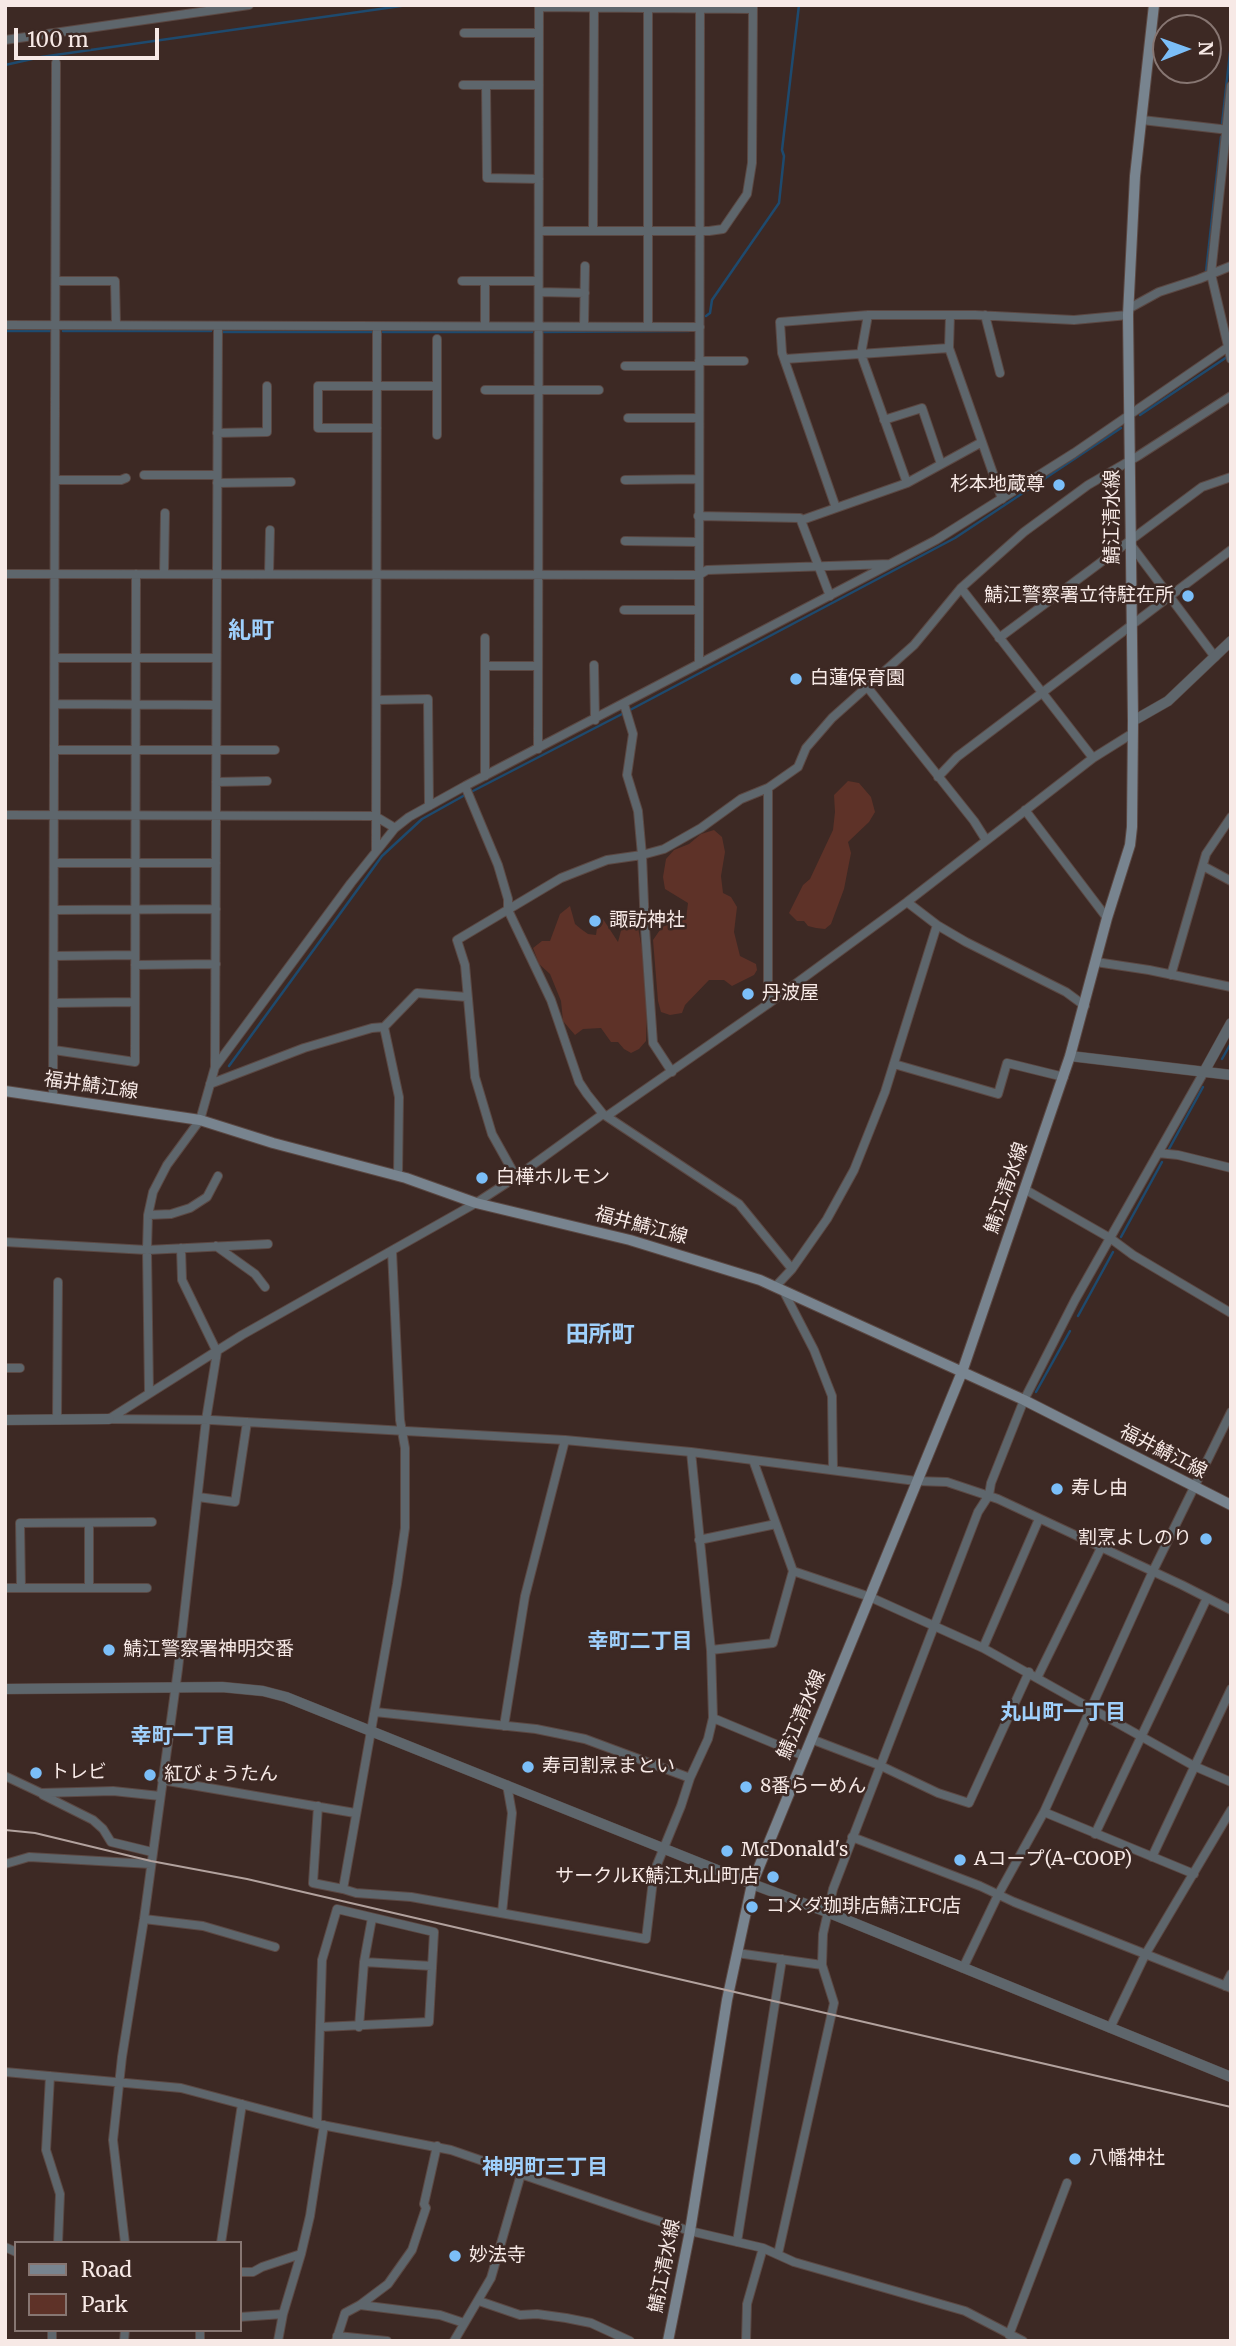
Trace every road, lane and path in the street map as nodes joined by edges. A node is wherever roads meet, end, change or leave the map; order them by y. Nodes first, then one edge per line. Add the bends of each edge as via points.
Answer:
1 (248, 5) edge
2 (1154, 5) edge
3 (539, 6) edge
4 (648, 7) edge
5 (752, 7) edge
6 (594, 8) junction
7 (700, 9) junction
8 (464, 33) dead end
9 (539, 33) junction
10 (5, 40) edge
11 (56, 63) dead end
12 (463, 85) dead end
13 (486, 85) junction
14 (539, 85) junction
15 (1231, 86) edge
16 (1142, 120) junction
17 (1228, 130) edge
18 (539, 179) junction
19 (539, 231) junction
20 (593, 231) junction
21 (699, 231) junction
22 (647, 232) junction
23 (585, 266) dead end
24 (1231, 266) edge
25 (1210, 274) junction
26 (56, 281) junction
27 (462, 281) dead end
28 (485, 281) junction
29 (538, 281) junction
30 (538, 292) junction
31 (585, 293) junction
32 (1128, 312) junction
33 (868, 315) junction
34 (950, 315) junction
35 (985, 315) junction
36 (5, 325) edge
37 (56, 325) junction
38 (116, 325) junction
39 (485, 326) junction
40 (538, 326) junction
41 (584, 326) junction
42 (648, 326) junction
43 (218, 327) junction
44 (377, 327) junction
45 (700, 327) junction
46 (437, 339) dead end
47 (949, 348) junction
48 (1230, 350) edge
49 (861, 354) junction
50 (785, 359) junction
51 (744, 361) dead end
52 (699, 364) junction
53 (625, 366) dead end
54 (1000, 373) dead end
55 (267, 386) dead end
56 (377, 386) junction
57 (437, 386) junction
58 (485, 390) dead end
59 (538, 390) junction
60 (599, 390) dead end
61 (1231, 396) edge
62 (1129, 413) junction
63 (628, 418) dead end
64 (699, 418) junction
65 (884, 420) junction
66 (377, 428) junction
67 (217, 433) junction
68 (436, 435) dead end
69 (982, 442) junction
70 (1130, 460) junction
71 (941, 464) junction
72 (144, 475) dead end
73 (1231, 477) edge
74 (126, 478) dead end
75 (217, 479) junction
76 (699, 479) junction
77 (55, 480) junction
78 (625, 480) dead end
79 (291, 482) dead end
80 (906, 483) junction
81 (1002, 499) junction
82 (836, 508) junction
83 (165, 513) dead end
84 (698, 516) junction
85 (802, 520) junction
86 (270, 530) dead end
87 (625, 541) dead end
88 (698, 542) junction
89 (1129, 543) junction
90 (1231, 550) edge
91 (893, 564) junction
92 (820, 566) junction
93 (216, 573) junction
94 (5, 574) edge
95 (55, 574) junction
96 (136, 574) junction
97 (164, 574) junction
98 (269, 574) junction
99 (377, 574) junction
100 (538, 574) junction
101 (699, 575) junction
102 (961, 588) junction
103 (830, 596) junction
104 (1170, 597) junction
105 (624, 610) dead end
106 (699, 610) junction
107 (1130, 626) junction
108 (485, 638) dead end
109 (999, 638) junction
110 (1231, 641) edge
111 (135, 657) junction
112 (1215, 657) junction
113 (55, 658) junction
114 (216, 658) junction
115 (699, 664) junction
116 (594, 665) dead end
117 (485, 666) junction
118 (538, 666) junction
119 (868, 688) junction
120 (1042, 694) junction
121 (378, 700) junction
122 (55, 704) junction
123 (135, 704) junction
124 (216, 705) junction
125 (626, 710) junction
126 (594, 720) junction
127 (1133, 727) junction
128 (538, 749) junction
129 (55, 750) junction
130 (135, 750) junction
131 (216, 750) junction
132 (275, 750) dead end
133 (1093, 758) junction
134 (485, 776) junction
135 (937, 777) junction
136 (267, 781) dead end
137 (216, 782) junction
138 (768, 788) junction
139 (468, 792) junction
140 (429, 806) junction
141 (1024, 810) junction
142 (5, 815) edge
143 (55, 815) junction
144 (134, 815) junction
145 (215, 816) junction
146 (375, 816) junction
147 (1231, 817) edge
148 (395, 828) junction
149 (986, 840) junction
150 (376, 849) junction
151 (642, 855) junction
152 (54, 863) junction
153 (134, 863) junction
154 (216, 863) junction
155 (1203, 866) junction
156 (1231, 881) edge
157 (907, 902) junction
158 (134, 909) junction
159 (216, 909) junction
160 (508, 909) junction
161 (54, 910) junction
162 (1107, 918) junction
163 (937, 925) junction
164 (135, 955) junction
165 (54, 956) junction
166 (1096, 962) junction
167 (216, 964) junction
168 (135, 965) junction
169 (1171, 975) junction
170 (1231, 986) edge
171 (467, 997) junction
172 (135, 1002) junction
173 (54, 1003) junction
174 (768, 1004) junction
175 (1085, 1006) junction
176 (1231, 1023) edge
177 (384, 1027) junction
178 (54, 1050) junction
179 (1070, 1056) junction
180 (894, 1064) junction
181 (215, 1067) junction
182 (672, 1072) junction
183 (1204, 1072) junction
184 (1231, 1075) edge
185 (1064, 1077) junction
186 (210, 1084) junction
187 (5, 1091) edge
188 (53, 1099) junction
189 (605, 1115) junction
190 (200, 1120) junction
191 (1158, 1153) junction
192 (1231, 1168) edge
193 (218, 1176) dead end
194 (398, 1176) junction
195 (516, 1177) junction
196 (1026, 1190) junction
197 (476, 1203) junction
198 (148, 1215) junction
199 (1110, 1238) junction
200 (5, 1242) edge
201 (268, 1244) dead end
202 (216, 1246) junction
203 (181, 1248) junction
204 (147, 1250) junction
205 (392, 1251) junction
206 (792, 1269) junction
207 (58, 1282) dead end
208 (265, 1287) dead end
209 (779, 1287) junction
210 (1231, 1313) edge
211 (217, 1352) junction
212 (5, 1368) edge
213 (20, 1368) dead end
214 (962, 1372) junction
215 (149, 1393) junction
216 (1024, 1401) junction
217 (1231, 1412) edge
218 (109, 1419) junction
219 (5, 1420) edge
220 (57, 1420) junction
221 (206, 1420) junction
222 (247, 1422) junction
223 (402, 1432) junction
224 (565, 1440) junction
225 (691, 1452) junction
226 (753, 1460) junction
227 (833, 1469) junction
228 (916, 1481) junction
229 (1193, 1487) junction
230 (989, 1495) junction
231 (198, 1497) junction
232 (1231, 1505) edge
233 (1039, 1519) junction
234 (152, 1522) dead end
235 (89, 1523) junction
236 (776, 1524) junction
237 (699, 1540) junction
238 (1101, 1548) junction
239 (793, 1571) junction
240 (1153, 1571) junction
241 (125, 1577) dead end
242 (124, 1587) junction
243 (5, 1588) edge
244 (21, 1588) junction
245 (89, 1588) junction
246 (147, 1588) dead end
247 (870, 1597) junction
248 (1207, 1598) junction
249 (1231, 1610) edge
250 (934, 1625) junction
251 (983, 1648) junction
252 (711, 1650) junction
253 (1029, 1672) junction
254 (1037, 1678) junction
255 (175, 1688) junction
256 (5, 1689) edge
257 (1231, 1689) edge
258 (1092, 1708) junction
259 (374, 1712) junction
260 (713, 1718) junction
261 (504, 1726) junction
262 (371, 1732) junction
263 (1140, 1737) junction
264 (811, 1739) junction
265 (803, 1756) junction
266 (879, 1765) junction
267 (1194, 1766) junction
268 (5, 1776) edge
269 (690, 1778) junction
270 (162, 1780) junction
271 (1231, 1782) edge
272 (507, 1786) junction
273 (41, 1794) junction
274 (160, 1796) junction
275 (318, 1806) junction
276 (1231, 1810) edge
277 (1044, 1812) junction
278 (355, 1813) junction
279 (1095, 1834) junction
280 (852, 1837) junction
281 (663, 1847) junction
282 (152, 1852) junction
283 (1152, 1857) junction
284 (5, 1864) edge
285 (151, 1864) junction
286 (1194, 1874) junction
287 (752, 1885) junction
288 (343, 1889) junction
289 (998, 1895) junction
290 (827, 1912) junction
291 (502, 1913) junction
292 (372, 1918) junction
293 (144, 1919) junction
294 (275, 1947) dead end
295 (737, 1953) junction
296 (1145, 1955) junction
297 (782, 1959) junction
298 (364, 1962) junction
299 (822, 1965) junction
300 (432, 1966) junction
301 (963, 1968) junction
302 (1231, 1974) edge
303 (1228, 1987) edge
304 (321, 2027) junction
305 (359, 2027) junction
306 (1110, 2028) junction
307 (5, 2073) edge
308 (50, 2076) junction
309 (1231, 2077) edge
310 (121, 2081) junction
311 (242, 2104) junction
312 (320, 2125) junction
313 (436, 2146) junction
314 (521, 2174) junction
315 (1067, 2183) dead end
316 (690, 2231) junction
317 (58, 2241) edge
318 (125, 2241) edge
319 (221, 2241) edge
320 (737, 2242) junction
321 (762, 2248) junction
322 (778, 2254) junction
323 (302, 2255) junction
324 (242, 2272) edge
325 (479, 2301) junction
326 (360, 2305) junction
327 (283, 2314) junction
328 (242, 2317) edge
329 (464, 2323) junction
330 (1009, 2335) junction
331 (337, 2338) edge
332 (278, 2341) edge
333 (387, 2341) edge
334 (454, 2341) edge
335 (630, 2341) edge
336 (668, 2341) edge
337 (746, 2341) edge
338 (1023, 2341) edge

1 - 10 street
2 - 16 main road, 鯖江清水線
3 - 6 street
3 - 9 street
4 - 6 street
4 - 7 street
4 - 22 street
5 - 7 street
5 - 21 street via 752,163 747,194 723,229
6 - 20 street
7 - 21 street
8 - 9 street
9 - 14 street
11 - 26 street
12 - 13 street
13 - 14 street
13 - 18 street via 487,178
14 - 18 street
15 - 17 street
16 - 17 street
16 - 32 main road, 鯖江清水線
17 - 25 street
18 - 19 street
19 - 20 street
19 - 29 street
20 - 22 street
21 - 22 street
21 - 45 street
22 - 42 street
23 - 31 street
24 - 25 street
25 - 32 street via 1159,292
25 - 48 street
26 - 37 street
26 - 38 street via 116,281
27 - 28 street
28 - 29 street
28 - 39 street
29 - 30 street
30 - 31 street
30 - 40 street
31 - 41 street
32 - 35 street via 1074,320
32 - 62 main road, 鯖江清水線
33 - 34 street
33 - 49 street
33 - 50 street via 780,322
34 - 35 street
34 - 47 street
35 - 54 street
36 - 37 street
37 - 38 street
37 - 77 street
38 - 43 street
39 - 40 street
39 - 44 street
40 - 41 street
40 - 59 street
41 - 42 street
42 - 45 street
43 - 44 street
43 - 67 street
44 - 56 street
45 - 52 street
46 - 57 street
47 - 49 street
47 - 69 street
48 - 62 street
49 - 50 street
49 - 65 street
50 - 82 street
51 - 52 street
52 - 53 street
52 - 64 street
55 - 67 street via 267,432
56 - 57 street
56 - 66 street
56 - 66 street via 318,386 318,428
57 - 68 street
58 - 59 street
59 - 60 street
59 - 100 street
61 - 70 street
62 - 70 main road, 鯖江清水線
62 - 81 street
63 - 64 street
64 - 76 street
65 - 71 street via 922,408
65 - 80 street
66 - 99 street
67 - 75 street
69 - 71 street
69 - 81 street
70 - 89 main road, 鯖江清水線
70 - 102 street via 1038,522
71 - 80 street
72 - 75 street
73 - 89 street via 1202,487
74 - 77 street
75 - 79 street
75 - 93 street
76 - 78 street
76 - 84 street
77 - 95 street
80 - 82 street
81 - 91 street
82 - 85 street
83 - 97 street
84 - 85 street
84 - 88 street
85 - 92 street
86 - 98 street
87 - 88 street
88 - 101 street
89 - 104 street
89 - 107 main road, 鯖江清水線
89 - 109 street
90 - 104 street
91 - 92 street
91 - 103 street
92 - 101 street via 707,570
92 - 103 street
93 - 97 street
93 - 98 street
93 - 114 street
94 - 95 street
95 - 96 street
95 - 113 street
96 - 97 street
96 - 111 street
98 - 99 street
99 - 100 street
99 - 121 street
100 - 101 street
100 - 118 street
101 - 106 street
102 - 109 street
102 - 119 street via 914,645
103 - 115 street
104 - 107 street
104 - 112 street
105 - 106 street
106 - 115 street
107 - 120 street
107 - 127 main road, 鯖江清水線
108 - 117 street
109 - 120 street
110 - 112 street
111 - 113 street
111 - 114 street
111 - 123 street
112 - 127 street
113 - 122 street
114 - 124 street
115 - 125 street
116 - 126 street
117 - 118 street
117 - 134 street
118 - 128 street
119 - 135 street
119 - 138 street via 806,748 797,767
120 - 133 street
120 - 135 street
121 - 140 street via 428,699
121 - 146 street
122 - 123 street
122 - 129 street
123 - 124 street
123 - 130 street
124 - 131 street
125 - 126 street
125 - 151 street via 633,734 627,775 638,811
126 - 128 street
127 - 133 street
127 - 162 main road, 鯖江清水線 via 1130,845
128 - 134 street
129 - 130 street
129 - 143 street
130 - 131 street
130 - 144 street
131 - 132 street
131 - 137 street
133 - 141 street
134 - 139 street
135 - 149 street
136 - 137 street
137 - 145 street
138 - 151 street via 741,799 664,849
138 - 174 street
139 - 140 street
139 - 160 street via 498,865
140 - 148 street
141 - 149 street
141 - 162 street
142 - 143 street
143 - 144 street
143 - 152 street
144 - 145 street
144 - 153 street
145 - 146 street
145 - 154 street
146 - 148 street
146 - 150 street
147 - 155 street
148 - 150 street
149 - 157 street
150 - 181 street
151 - 160 street via 607,860 561,878
151 - 182 street via 653,1043
152 - 153 street
152 - 161 street
153 - 154 street
153 - 158 street
154 - 159 street
155 - 156 street
155 - 169 street
157 - 163 street
157 - 174 street
158 - 159 street
158 - 161 street
158 - 164 street
159 - 167 street
160 - 171 street via 457,940 465,965
160 - 189 street via 551,1000 579,1082
161 - 165 street
162 - 166 main road, 鯖江清水線
163 - 175 street
163 - 180 street
164 - 165 street
164 - 168 street
165 - 173 street
166 - 169 street
166 - 175 main road, 鯖江清水線
167 - 168 street
167 - 181 street
168 - 172 street
169 - 170 street
171 - 177 street via 416,993
171 - 195 street via 475,1077 492,1134
172 - 173 street
172 - 178 street via 135,1062
173 - 178 street
174 - 182 street
175 - 179 main road, 鯖江清水線
176 - 183 street
177 - 186 street via 303,1048
177 - 194 street via 398,1097
178 - 188 street
179 - 183 street
179 - 185 main road, 鯖江清水線
180 - 185 street via 998,1094 1007,1063
180 - 206 street via 855,1170
181 - 186 street
182 - 189 street
183 - 184 street
183 - 191 street
185 - 196 main road, 鯖江清水線
186 - 190 street
187 - 188 main road, 福井鯖江線
188 - 190 main road, 福井鯖江線
189 - 195 street
189 - 206 street via 739,1204
190 - 194 main road, 福井鯖江線
190 - 198 street via 167,1165
191 - 192 street
191 - 199 street
193 - 198 street via 207,1197 190,1208
194 - 197 main road, 福井鯖江線
195 - 197 street
196 - 199 street
196 - 214 main road, 鯖江清水線
197 - 205 street
197 - 209 main road, 福井鯖江線 via 680,1254
198 - 204 street
199 - 210 street
199 - 216 street
200 - 204 street
201 - 202 street
202 - 203 street
202 - 208 street via 255,1274
203 - 204 street
203 - 211 street via 182,1280
204 - 215 street
205 - 211 street
205 - 223 street
206 - 209 street
207 - 220 street
209 - 214 main road, 福井鯖江線
209 - 227 street via 814,1350 832,1396
211 - 215 street
211 - 221 street
212 - 213 street
214 - 216 main road, 福井鯖江線
214 - 228 main road, 鯖江清水線
215 - 218 street
216 - 229 main road, 福井鯖江線
216 - 230 street
217 - 229 street
218 - 220 street
218 - 221 street
219 - 220 street
221 - 222 street
221 - 231 street
222 - 223 street
222 - 231 street via 235,1502
223 - 224 street
223 - 259 street via 405,1528
224 - 225 street
224 - 261 street via 525,1596
225 - 226 street
225 - 237 street
226 - 227 street
226 - 236 street
227 - 228 street
228 - 230 street via 947,1482
228 - 247 main road, 鯖江清水線
229 - 232 main road, 福井鯖江線
229 - 240 street
230 - 233 street
230 - 250 street via 978,1512
231 - 255 street
233 - 238 street
233 - 251 street
234 - 235 street
235 - 244 street via 20,1523
235 - 245 street
236 - 237 street
236 - 239 street
237 - 252 street
238 - 240 street
238 - 254 street
239 - 247 street
239 - 252 street via 773,1643
240 - 248 street
240 - 258 street
241 - 242 street
242 - 245 street
242 - 246 street
243 - 244 street
244 - 245 street
247 - 250 street
247 - 264 main road, 鯖江清水線
248 - 249 street
248 - 263 street
250 - 251 street
250 - 266 street
251 - 253 street
252 - 260 street
253 - 254 street
253 - 266 street via 969,1803
254 - 258 street
255 - 256 street
255 - 262 street via 263,1691
255 - 270 street
257 - 267 street
258 - 263 street
258 - 277 street
259 - 261 street
259 - 262 street
260 - 265 street
260 - 269 street
261 - 269 street via 585,1739
262 - 272 street
262 - 278 street
263 - 267 street
263 - 279 street
264 - 265 main road, 鯖江清水線
264 - 266 street
265 - 287 main road, 鯖江清水線
266 - 280 street
267 - 271 street
267 - 283 street
268 - 273 street
269 - 281 street
270 - 274 street
270 - 275 street
272 - 281 street
272 - 291 street via 512,1813
273 - 274 street via 113,1791
273 - 282 street via 93,1820 111,1842
274 - 282 street
275 - 278 street
275 - 288 street via 313,1884
276 - 286 street
277 - 279 street
277 - 289 street
278 - 288 street
279 - 283 street
280 - 289 street
280 - 290 street
281 - 287 street
281 - 291 street via 654,1872 646,1939
282 - 285 street
283 - 286 street
284 - 285 street via 29,1857
285 - 293 street
286 - 296 street
287 - 290 street
287 - 295 main road, 鯖江清水線
288 - 291 street
289 - 296 street
289 - 301 street
290 - 299 street
290 - 301 street
292 - 298 street
292 - 300 street via 434,1932
292 - 304 street via 337,1909 322,1960
293 - 294 street via 203,1926
293 - 310 street
295 - 297 street
295 - 316 main road, 鯖江清水線
296 - 303 street
296 - 306 street
297 - 299 street
297 - 320 street
298 - 300 street
298 - 305 street
299 - 322 street via 834,2003
300 - 305 street via 429,2022
301 - 306 street
302 - 303 street
304 - 305 street
304 - 312 street
306 - 309 street
307 - 308 street
308 - 310 street
308 - 317 street via 46,2150 61,2194
310 - 311 street via 181,2088
310 - 318 street via 113,2140
311 - 312 street
311 - 319 street
312 - 313 street
312 - 323 street
313 - 314 street
313 - 326 street via 426,2208 412,2250 388,2284
314 - 316 street
314 - 325 street via 491,2278
315 - 330 street
316 - 320 street
316 - 336 main road, 鯖江清水線
320 - 321 street
321 - 322 street
321 - 337 street via 747,2304
322 - 330 street via 965,2311
323 - 324 street
323 - 327 street
325 - 329 street
325 - 335 street via 520,2315 591,2323
326 - 329 street via 440,2315
326 - 331 street via 345,2313
327 - 328 street
327 - 332 street
329 - 334 street
330 - 338 street
331 - 333 street

